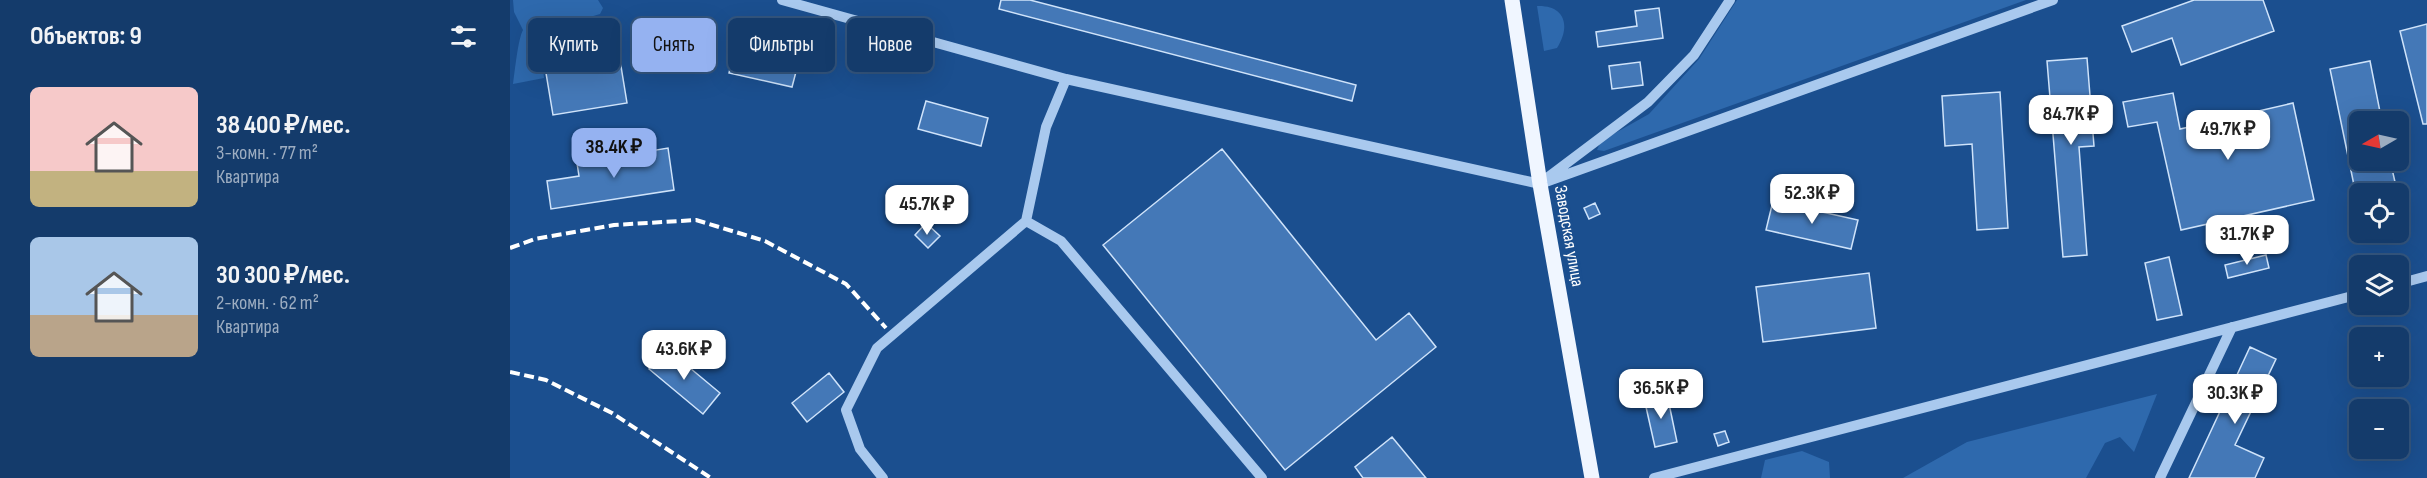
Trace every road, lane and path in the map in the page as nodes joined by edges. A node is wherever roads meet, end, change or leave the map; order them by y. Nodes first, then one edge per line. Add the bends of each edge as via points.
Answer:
1 (782, 0) edge
2 (1512, 0) edge
3 (1730, 0) edge
4 (2053, 0) edge
5 (1066, 79) junction
6 (1540, 184) junction
7 (1026, 221) junction
8 (2427, 276) edge
9 (2409, 281) edge
10 (2349, 297) edge
11 (2232, 327) junction
12 (883, 478) edge
13 (1262, 478) edge
14 (1592, 478) edge
15 (1654, 478) edge
16 (2160, 478) edge

1 - 5 street
2 - 6 main road, Заводская улица
3 - 6 street via 1694,55 1648,102
4 - 6 street
5 - 6 street
5 - 7 street via 1046,127
6 - 14 main road, Заводская улица
7 - 12 street via 877,348 846,410 860,449
7 - 13 street via 1060,242
8 - 9 street
10 - 11 street
11 - 15 street
11 - 16 street

